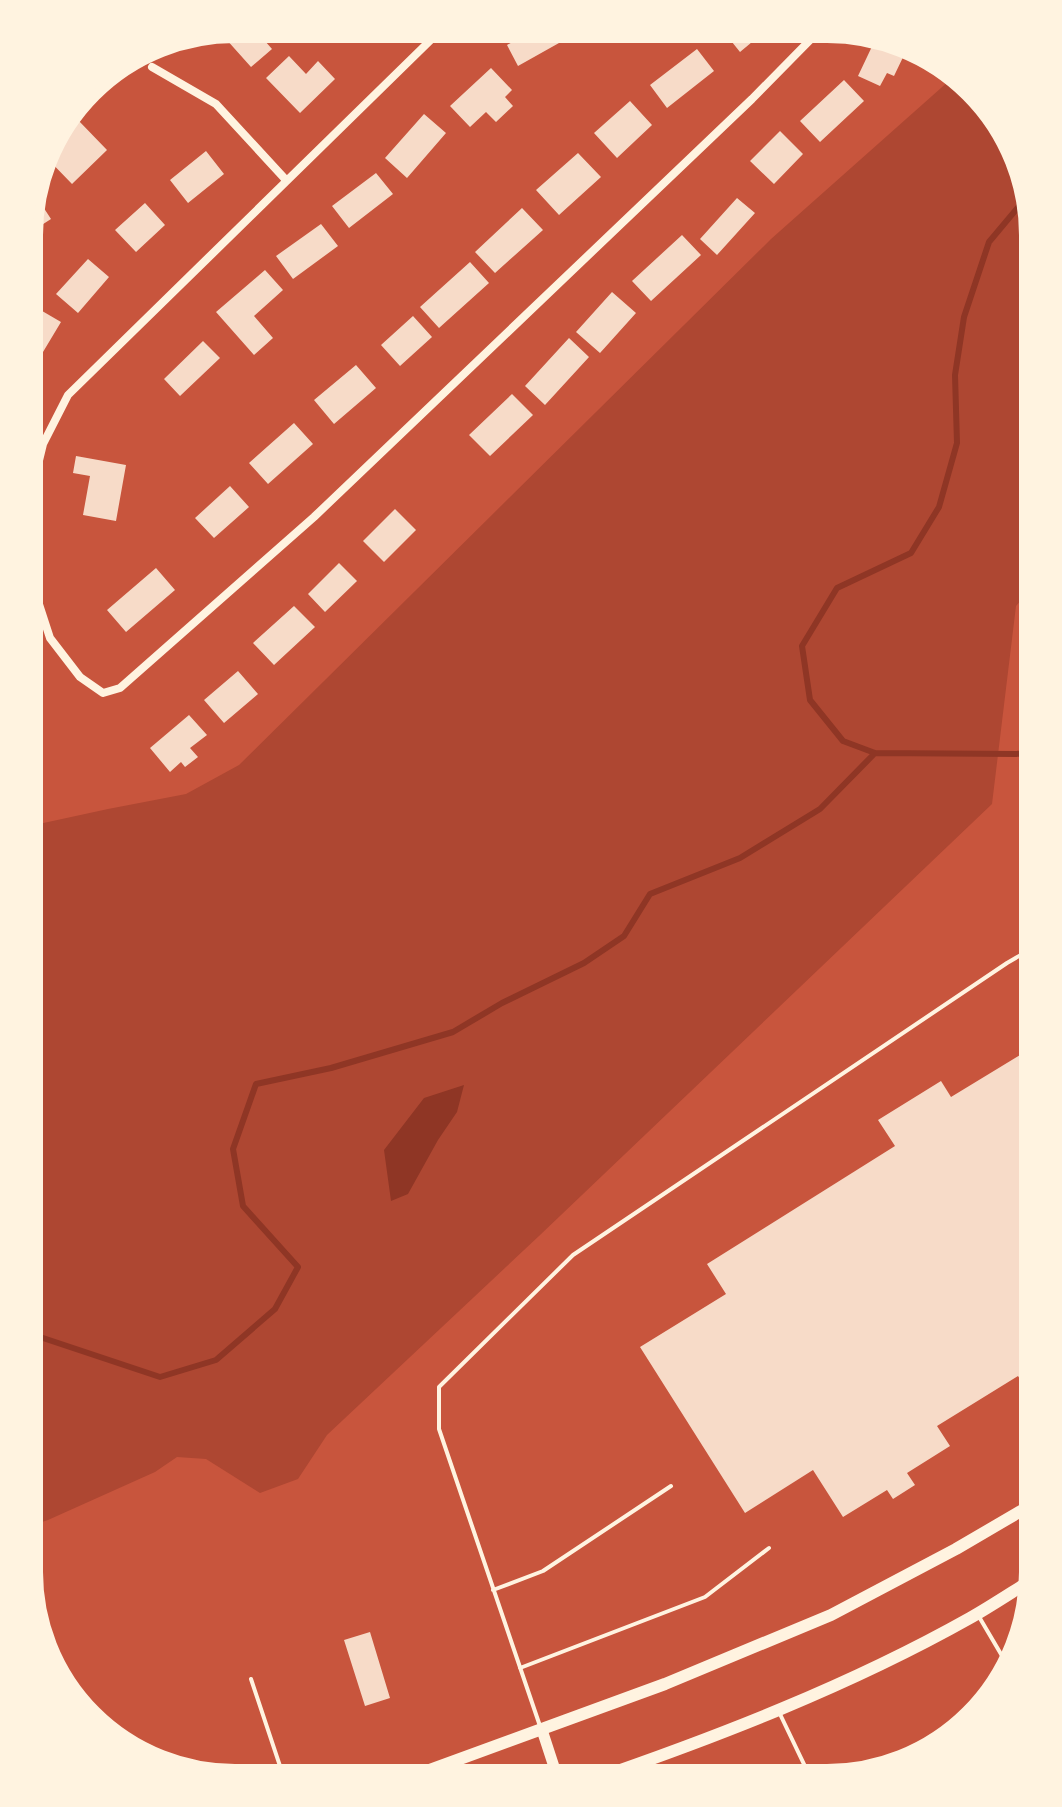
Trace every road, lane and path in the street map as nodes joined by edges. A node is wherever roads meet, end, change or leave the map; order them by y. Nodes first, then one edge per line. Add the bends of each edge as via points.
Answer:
1 (433, 38) edge
2 (812, 38) edge
3 (152, 67) dead end
4 (286, 180) junction
5 (38, 465) edge
6 (38, 601) edge
7 (1024, 953) edge
8 (671, 1486) dead end
9 (1024, 1509) edge
10 (769, 1548) dead end
11 (1024, 1584) edge
12 (493, 1590) junction
13 (977, 1613) junction
14 (1004, 1658) edge
15 (520, 1668) junction
16 (251, 1679) dead end
17 (778, 1710) junction
18 (542, 1730) junction
19 (281, 1769) edge
20 (433, 1769) edge
21 (555, 1769) edge
22 (624, 1769) edge
23 (806, 1769) edge

1 - 4 street
2 - 6 street via 314,517 120,688 103,693 80,677 50,638
3 - 4 street via 216,104
4 - 5 street via 68,395
7 - 12 lane via 573,1255 439,1387 439,1429
8 - 12 lane via 543,1571
9 - 18 main road via 831,1615
10 - 15 lane via 705,1597
11 - 13 main road
12 - 15 lane
13 - 14 lane
13 - 17 main road
15 - 18 lane
16 - 19 lane
17 - 22 main road
17 - 23 lane
18 - 20 main road
18 - 21 street

